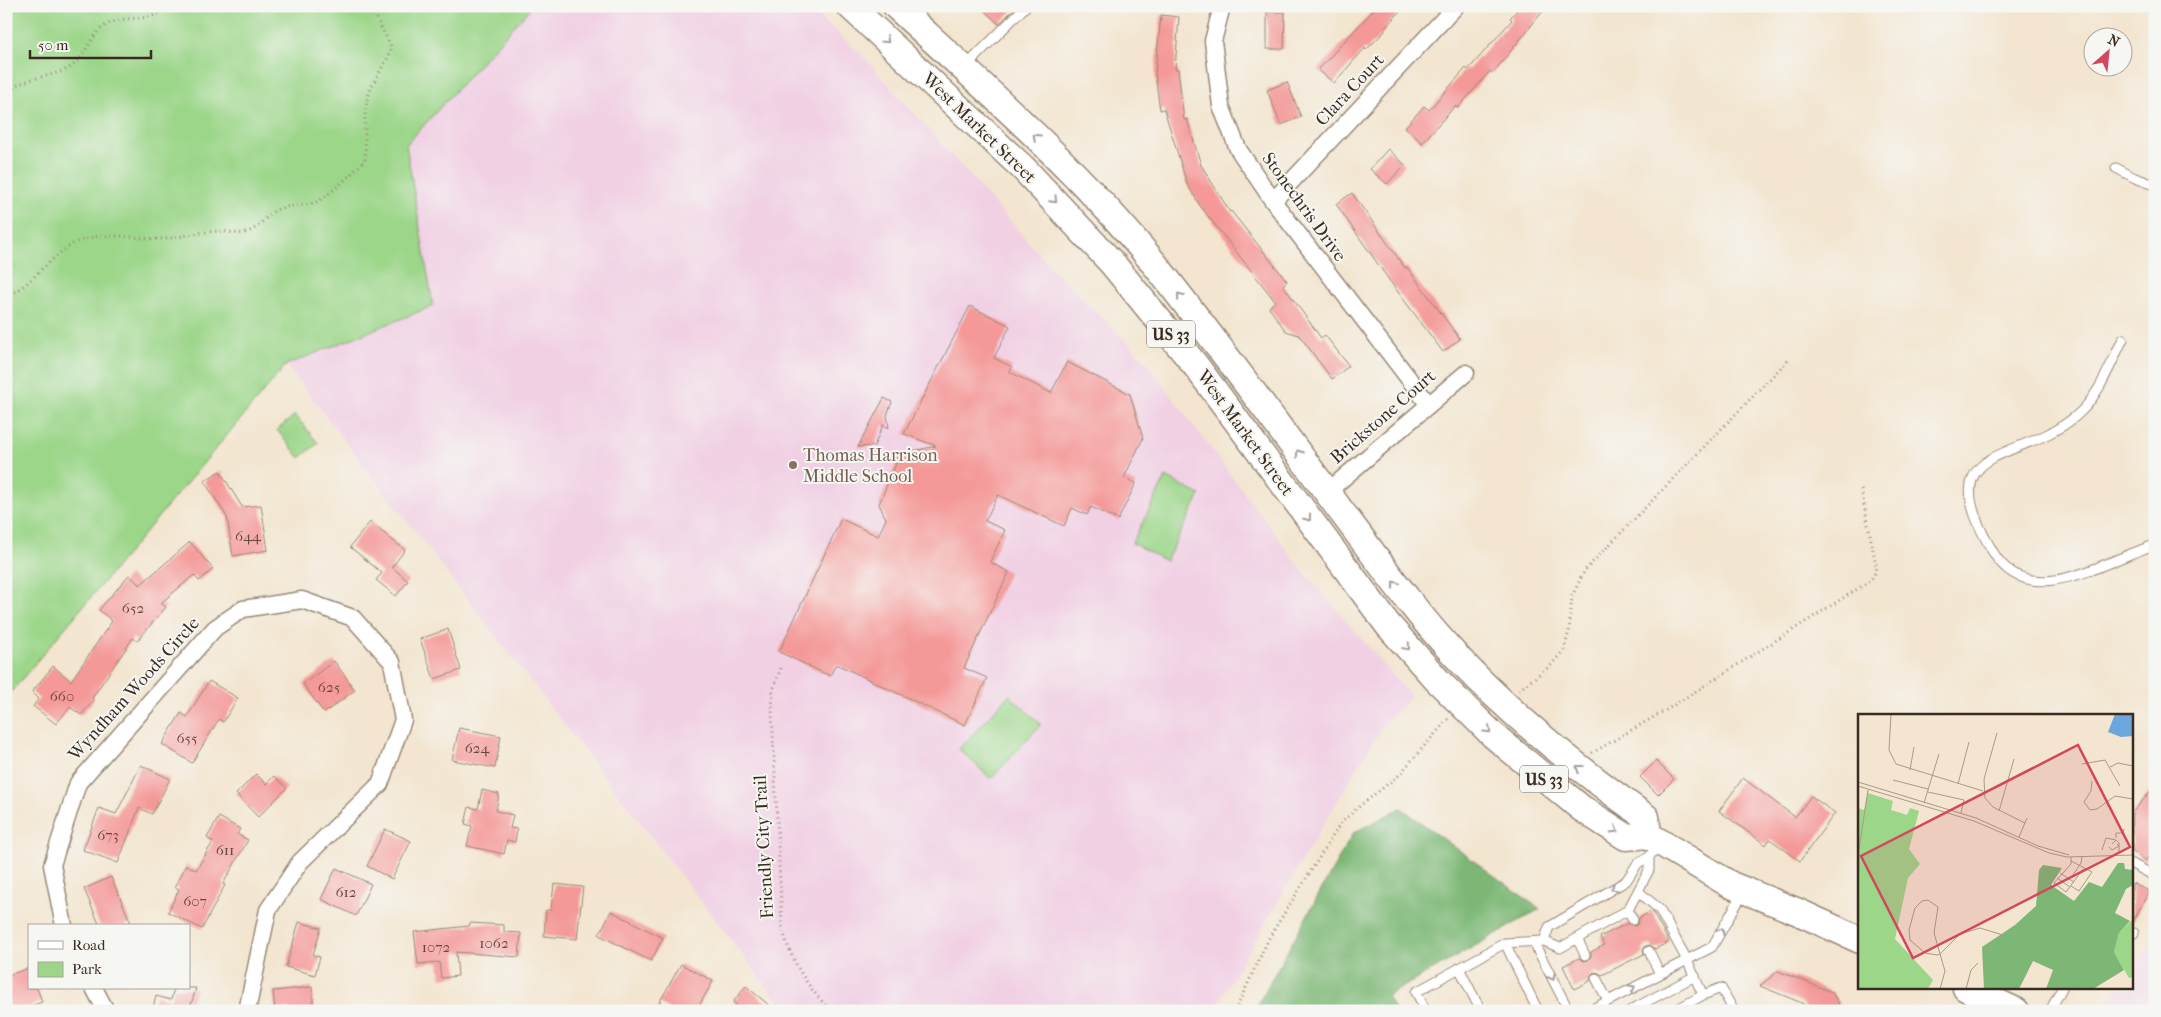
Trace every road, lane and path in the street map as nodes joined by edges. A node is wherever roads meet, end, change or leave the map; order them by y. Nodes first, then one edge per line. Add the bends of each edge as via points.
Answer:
1 (168, 6) edge
2 (370, 6) edge
3 (850, 6) edge
4 (896, 6) edge
5 (1026, 6) edge
6 (1222, 6) edge
7 (1456, 6) edge
8 (963, 68) junction
9 (6, 95) edge
10 (2116, 168) dead end
11 (2155, 185) edge
12 (1273, 201) junction
13 (6, 297) edge
14 (2123, 339) dead end
15 (1788, 360) dead end
16 (1466, 373) dead end
17 (1429, 405) junction
18 (1860, 489) dead end
19 (1327, 492) junction
20 (2155, 545) edge
21 (6, 593) edge
22 (6, 629) edge
23 (781, 668) dead end
24 (1502, 702) junction
25 (1461, 705) junction
26 (1570, 762) junction
27 (1652, 844) junction
28 (2134, 865) edge
29 (2155, 876) edge
30 (1745, 891) junction
31 (1639, 892) junction
32 (1628, 910) junction
33 (1633, 920) dead end
34 (64, 924) edge
35 (1577, 938) junction
36 (1858, 939) edge
37 (1539, 942) junction
38 (1505, 943) junction
39 (1649, 952) dead end
40 (1585, 955) dead end
41 (1687, 960) junction
42 (1459, 968) junction
43 (1660, 974) junction
44 (1694, 976) junction
45 (1596, 978) dead end
46 (95, 990) edge
47 (1970, 990) edge
48 (2061, 990) edge
49 (1703, 995) junction
50 (1608, 1001) junction
51 (106, 1011) edge
52 (247, 1011) edge
53 (832, 1011) edge
54 (1235, 1011) edge
55 (1426, 1011) edge
56 (1481, 1011) edge
57 (1538, 1011) edge
58 (1570, 1011) edge
59 (1589, 1011) edge
60 (1629, 1011) edge
61 (1674, 1011) edge
62 (1734, 1011) edge
63 (2016, 1011) edge
64 (2050, 1011) edge

1 - 9 path via 156,16 109,23 90,42 79,61 68,68 21,83
2 - 13 path via 392,48 367,101 365,160 335,188 314,203 275,210 250,231 237,234 212,232 165,239 101,236 84,239
3 -> 25 main road, West Market Street / US 33 via 1024,169 1112,263 1201,373 1380,614 1412,654
4 - 8 main road, West Market Street / US 33
5 - 8 lane
6 - 12 street, Stonechris Drive via 1213,41 1221,106 1238,148
7 - 12 street, Clara Court
19 -> 8 main road, West Market Street / US 33 via 1244,378 1150,259 1062,162
10 - 11 lane
12 - 17 street, Stonechris Drive
14 - 20 lane via 2099,388 2084,409 2056,430 1987,460 1974,476 1970,497 1994,555 2007,568 2030,579 2049,581 2065,578
15 - 24 path via 1585,570 1572,596 1570,631 1562,652 1551,665
16 - 17 street, Brickstone Court
17 - 19 street, Brickstone Court
18 - 26 path via 1876,568 1870,581 1666,710 1600,749
24 -> 19 main road, West Market Street / US 33 via 1421,616
21 - 22 path via 11,607
23 - 53 path, Friendly City Trail via 773,690 772,713 782,926 785,941 799,969
24 - 26 main road, West Market Street / US 33
25 -> 27 main road, West Market Street / US 33 via 1535,772 1593,817 1626,837
25 - 54 path via 1398,776 1341,823 1274,929
27 -> 26 main road, West Market Street / US 33 via 1646,817
27 - 30 main road
27 - 31 lane via 1649,870
27 -> 37 lane via 1626,881 1549,926
28 - 29 lane
30 - 36 main road
41 -> 30 lane via 1712,947
31 - 32 lane
31 - 41 lane via 1659,909
32 - 33 lane
32 - 35 lane
34 - 52 street, Wyndham Woods Circle via 52,865 78,783 215,628 243,609 302,600 353,618 392,662 403,720 380,784 300,862 268,910
35 - 37 lane via 1560,948
35 - 40 lane
37 - 38 lane
37 -> 58 lane
38 - 42 lane
38 - 57 lane
39 - 43 lane
41 - 43 lane
41 - 44 lane
42 - 55 lane via 1416,992
42 - 56 lane
50 -> 43 lane
44 - 49 lane
44 - 60 lane
45 - 50 lane
46 - 51 street
47 - 63 main road
48 - 64 lane
49 - 61 lane
49 - 62 lane via 1721,988
50 - 59 lane

